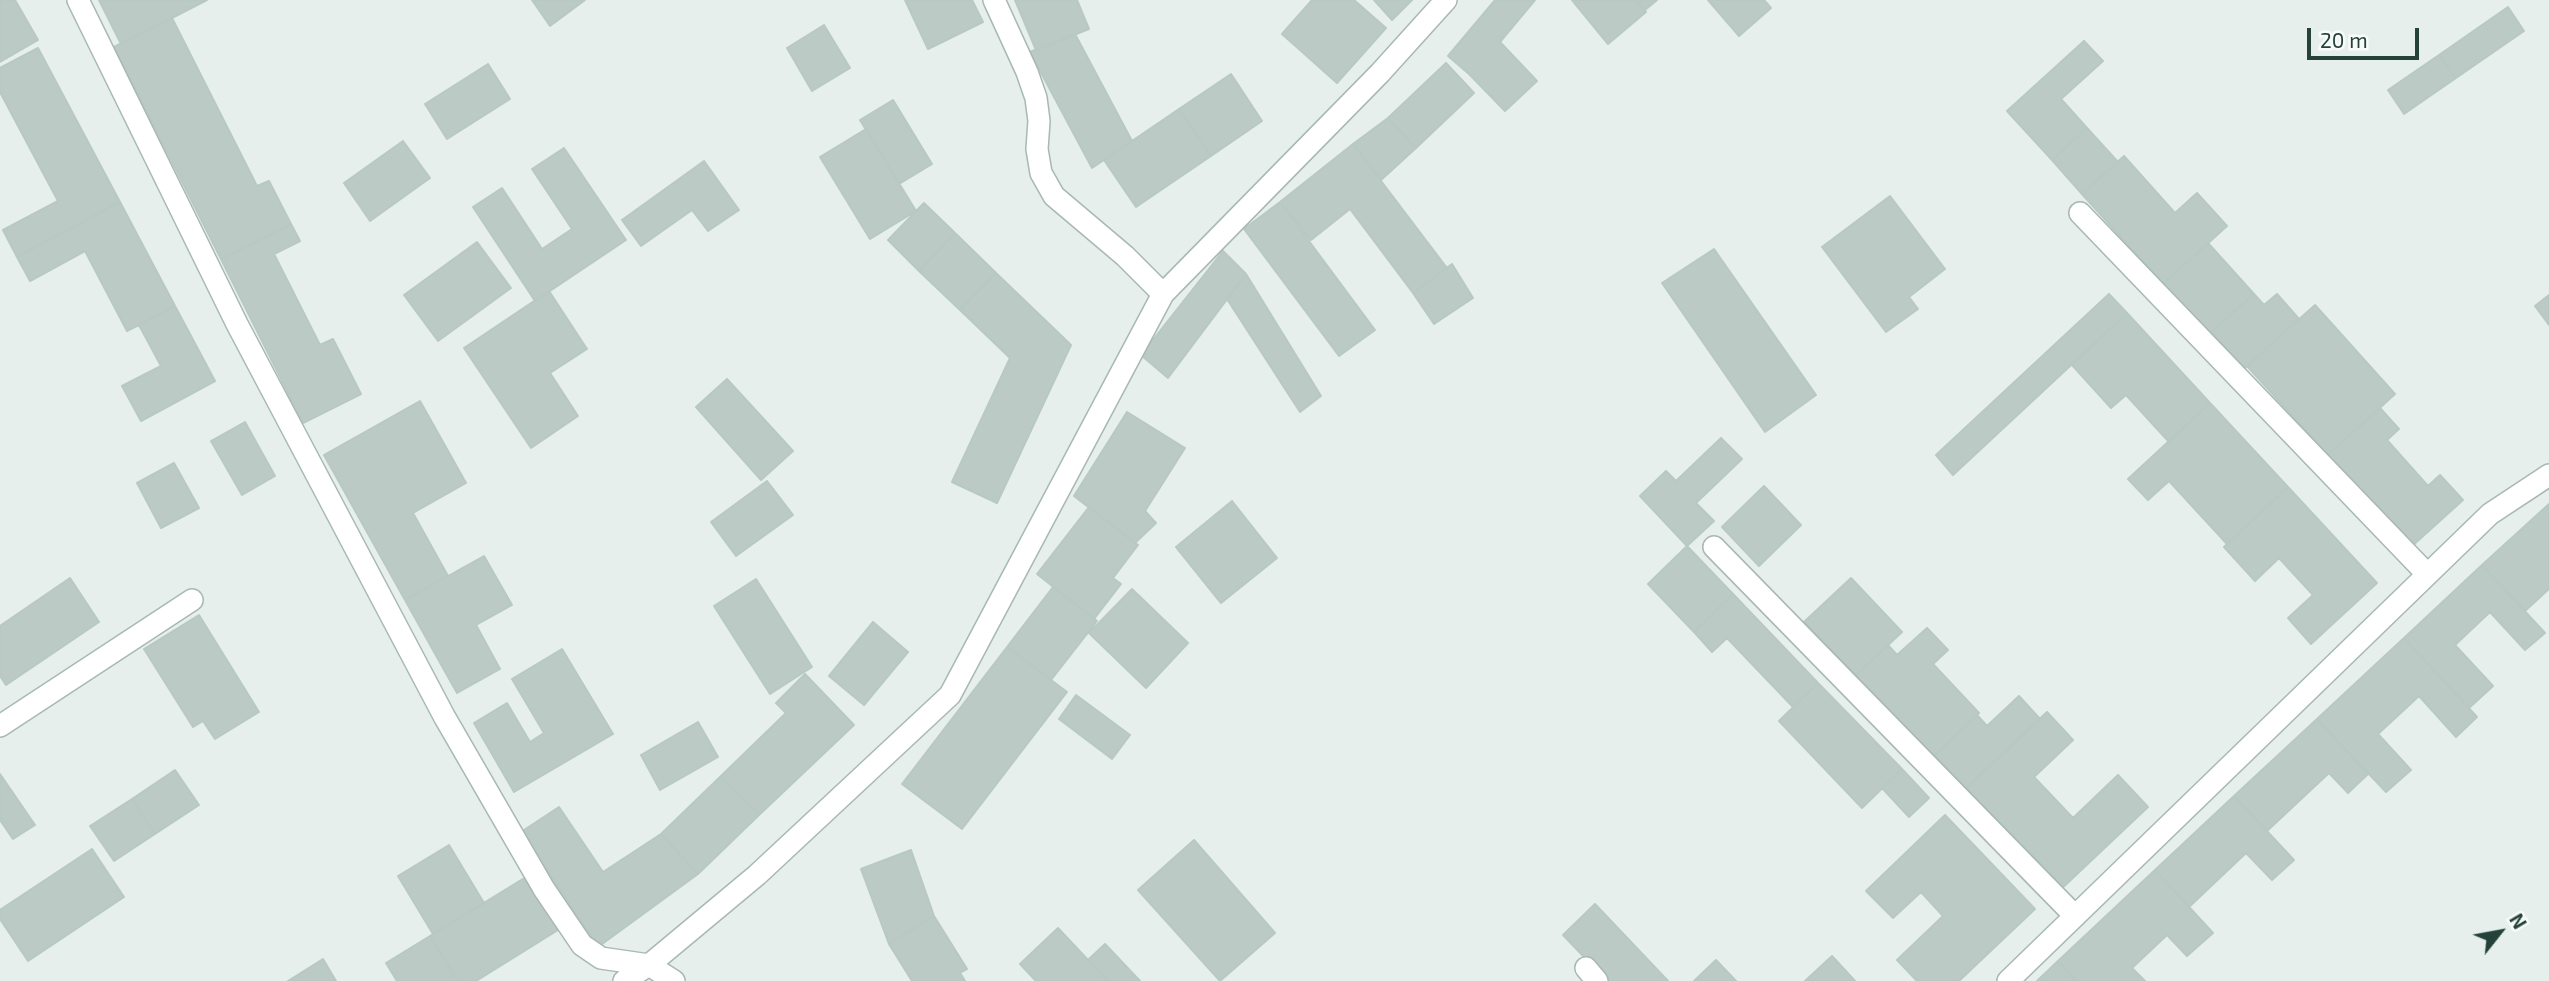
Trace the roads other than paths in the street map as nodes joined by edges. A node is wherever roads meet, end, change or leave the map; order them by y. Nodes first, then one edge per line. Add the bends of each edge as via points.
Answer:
1 (78, 0) edge
2 (994, 0) edge
3 (1446, 0) edge
4 (2080, 213) dead end
5 (1163, 293) junction
6 (2549, 475) edge
7 (1714, 547) dead end
8 (2427, 575) junction
9 (192, 600) dead end
10 (0, 726) edge
11 (2075, 916) junction
12 (649, 965) junction
13 (624, 981) edge
14 (674, 981) edge
15 (2008, 981) edge

1 - 12 street via 237,324 443,716 544,889 582,945 601,958
2 - 5 street via 1035,98 1041,173 1054,196
3 - 5 street
4 - 8 street
5 - 12 street via 950,695 757,876
6 - 8 street via 2490,514
7 - 11 street
8 - 11 street
9 - 10 street
11 - 15 street
12 - 13 street
12 - 14 street

